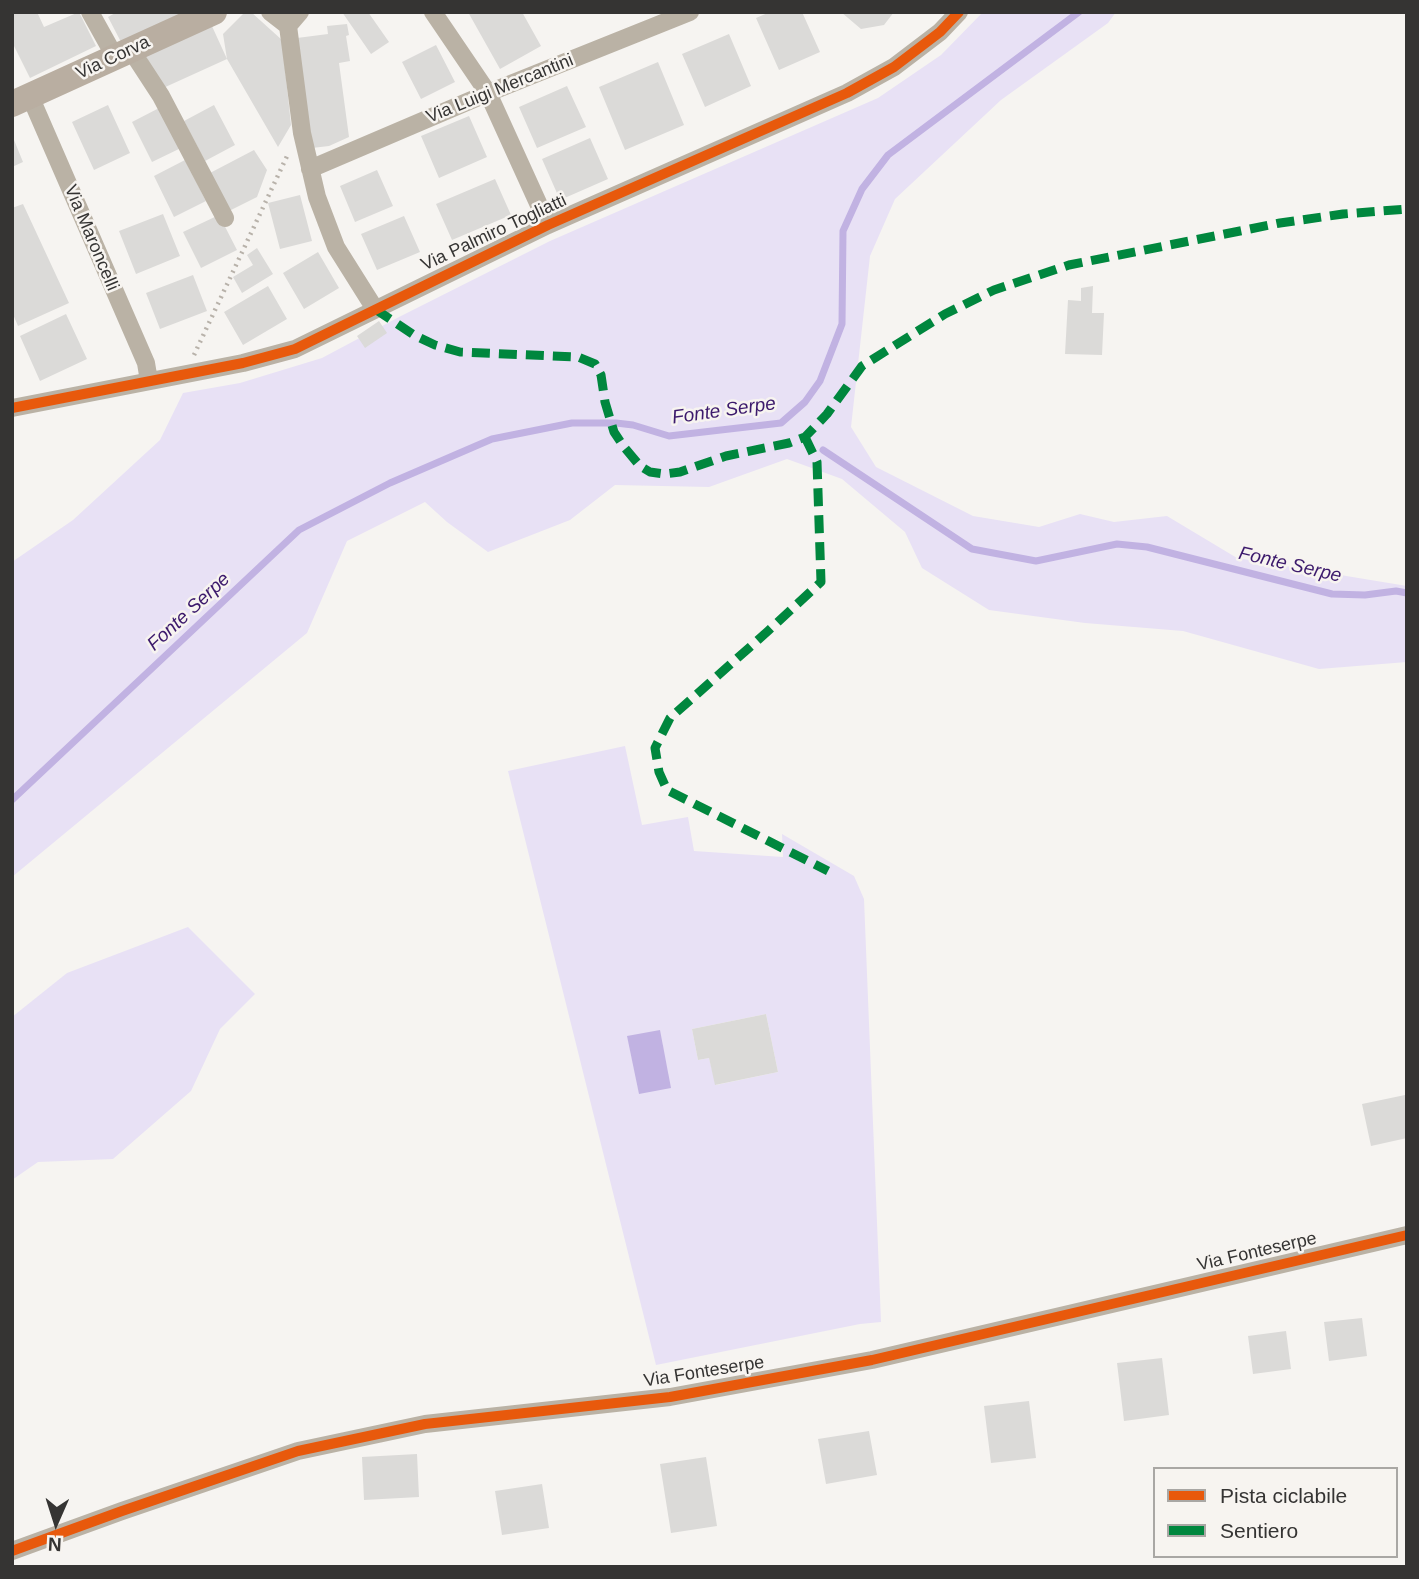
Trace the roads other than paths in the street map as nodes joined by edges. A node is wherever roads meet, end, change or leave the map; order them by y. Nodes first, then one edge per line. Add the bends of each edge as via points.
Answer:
1 (90, 12) edge
2 (214, 12) edge
3 (270, 12) edge
4 (433, 12) edge
5 (690, 12) edge
6 (959, 12) edge
7 (294, 19) edge
8 (123, 54) junction
9 (488, 93) junction
10 (21, 100) edge
11 (310, 169) junction
12 (226, 218) dead end
13 (548, 225) junction
14 (375, 309) junction
15 (149, 381) junction
16 (12, 408) edge
17 (1407, 1235) edge
18 (12, 1551) edge

1 - 8 street
2 - 8 street, Via Corva
3 - 7 street
4 - 9 street
5 - 9 street, Via Luigi Mercantini
6 - 13 street, Via Palmiro Togliatti via 940,33 894,67 847,93
7 - 11 street via 302,133
8 - 10 street, Via Corva
8 - 12 street via 161,96
9 - 11 street, Via Luigi Mercantini
9 - 13 street
10 - 15 street, Via Maroncelli via 146,363
11 - 14 street via 336,247
13 - 14 street, Via Palmiro Togliatti
14 - 15 street, Via Palmiro Togliatti via 295,349
15 - 16 street, Via Palmiro Togliatti
17 - 18 street, Via Fonteserpe via 872,1360 670,1397 425,1424 298,1451

